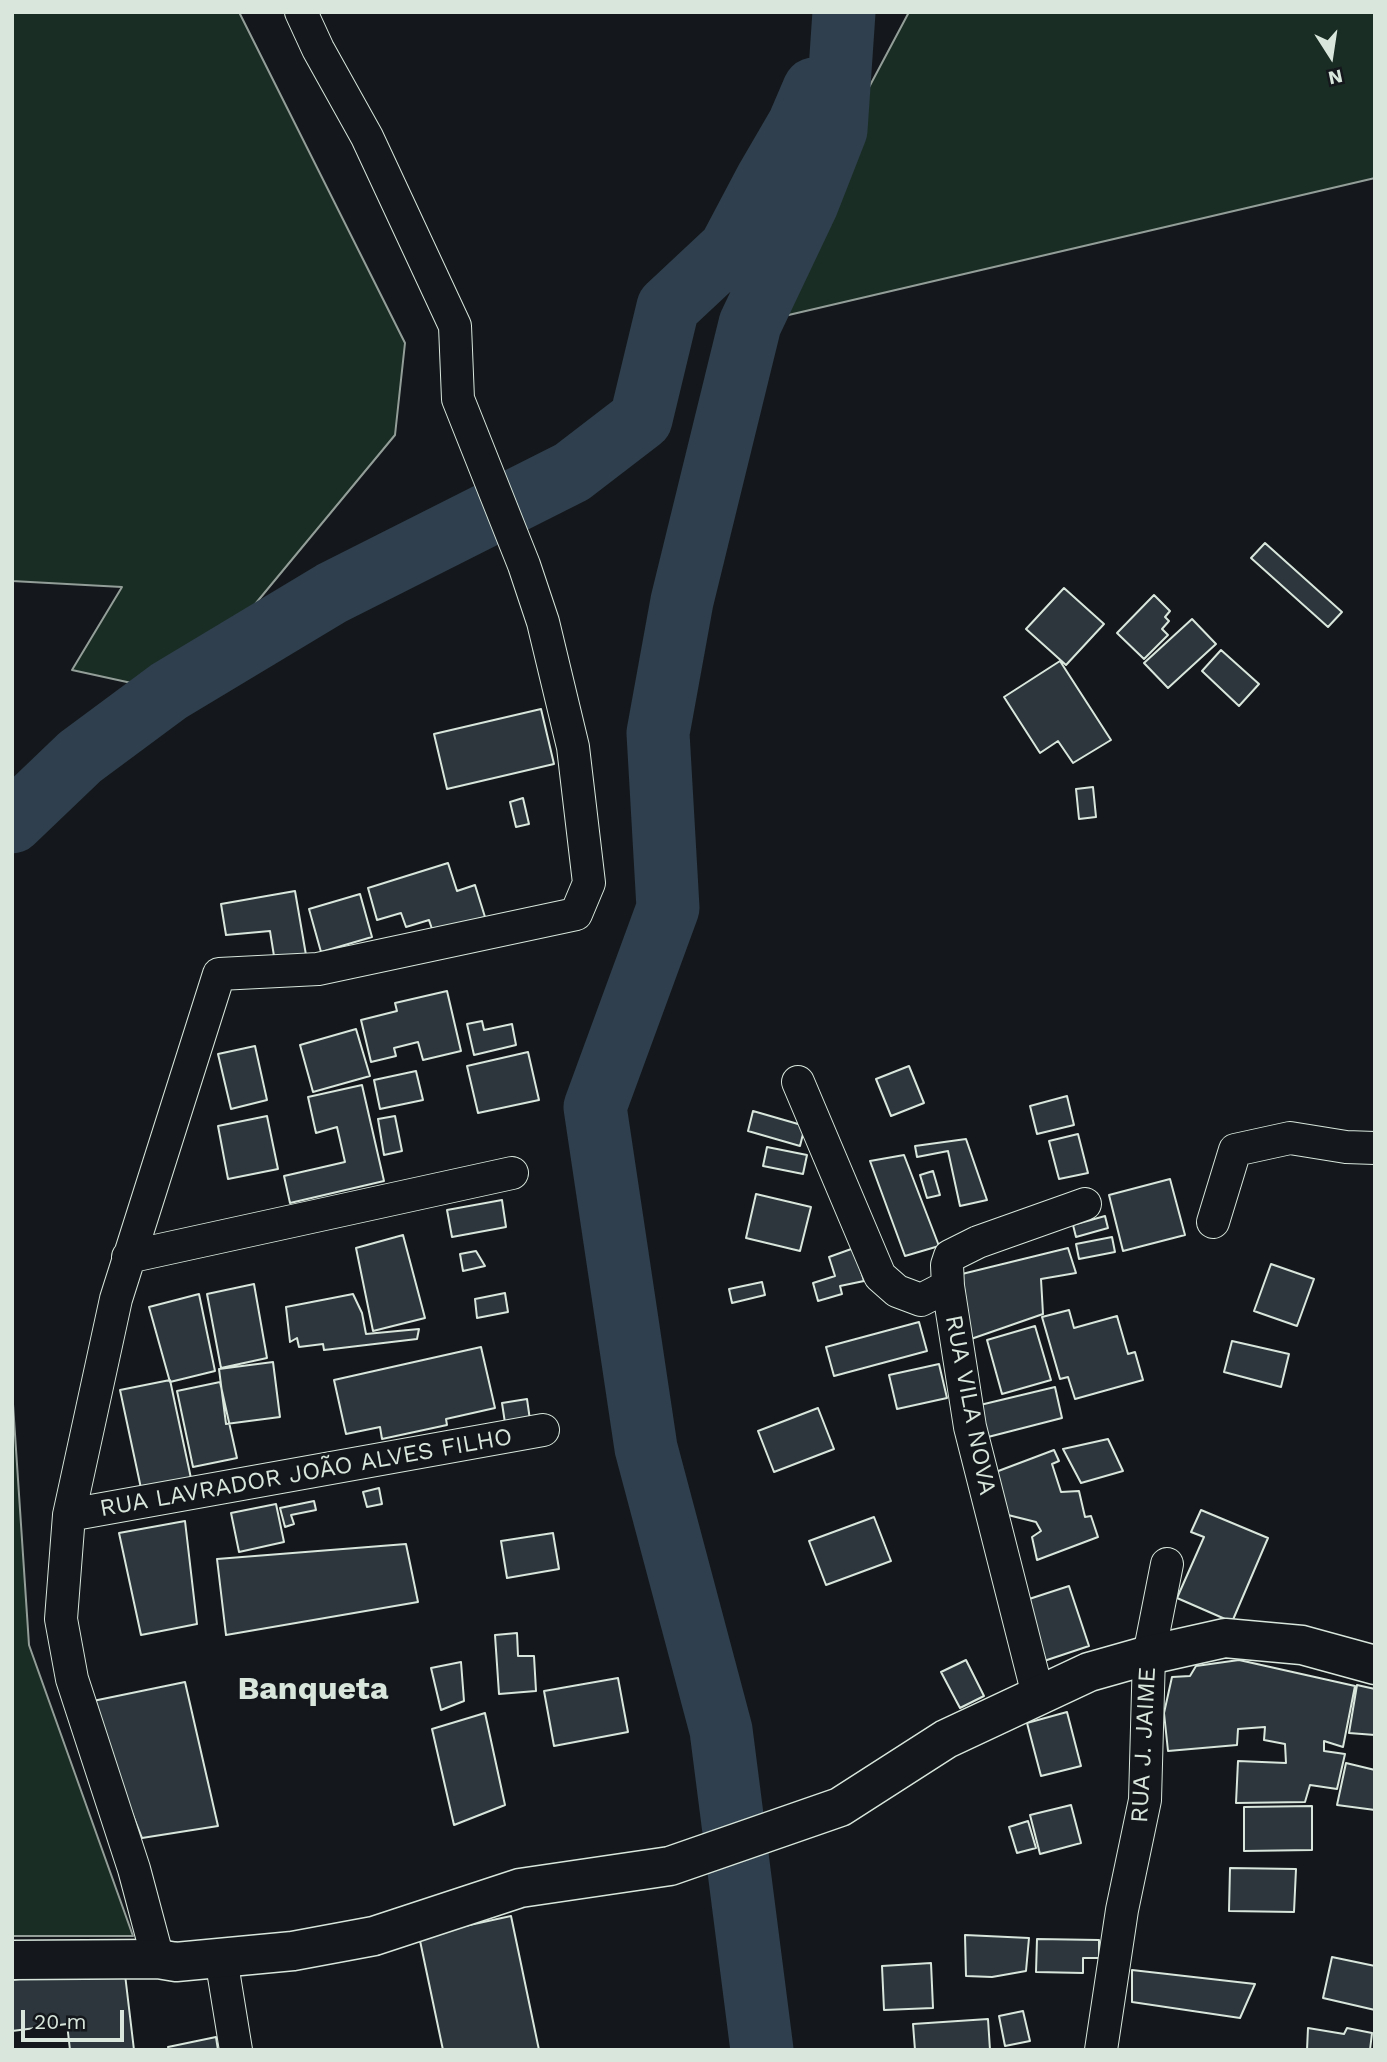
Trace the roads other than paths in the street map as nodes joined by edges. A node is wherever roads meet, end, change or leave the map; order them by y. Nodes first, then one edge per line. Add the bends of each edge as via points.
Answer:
1 (301, 12) edge
2 (798, 1082) dead end
3 (1375, 1148) edge
4 (512, 1172) dead end
5 (1085, 1204) dead end
6 (1213, 1222) dead end
7 (128, 1257) junction
8 (948, 1286) junction
9 (543, 1430) dead end
10 (69, 1516) junction
11 (1167, 1564) dead end
12 (1149, 1655) junction
13 (1375, 1665) edge
14 (1038, 1695) junction
15 (221, 1958) junction
16 (159, 1959) junction
17 (12, 1960) edge
18 (236, 2050) edge
19 (1101, 2050) edge

1 - 7 street, RUA LAVRADOR JOÃO ALVES FILHO via 367,136 454,326 458,399 543,622 573,747 589,883 576,914 318,969 219,974
2 - 8 street via 880,1276 897,1291 921,1300
3 - 6 street via 1290,1138 1235,1150
4 - 7 street
5 - 8 street, RUA VILA NOVA via 950,1256
7 - 10 street, RUA LAVRADOR JOÃO ALVES FILHO
8 - 14 street, RUA VILA NOVA via 970,1427
9 - 10 street, RUA LAVRADOR JOÃO ALVES FILHO
10 - 16 street, RUA LAVRADOR JOÃO ALVES FILHO via 61,1619 72,1679
11 - 12 street, RUA J. JAIME
12 - 13 street via 1225,1638 1302,1645
12 - 14 street via 1089,1672
12 - 19 street, RUA J. JAIME via 1145,1800 1122,1910
14 - 15 street via 946,1739 840,1808 670,1866 520,1888 374,1936
15 - 16 street
15 - 18 street
16 - 17 street

